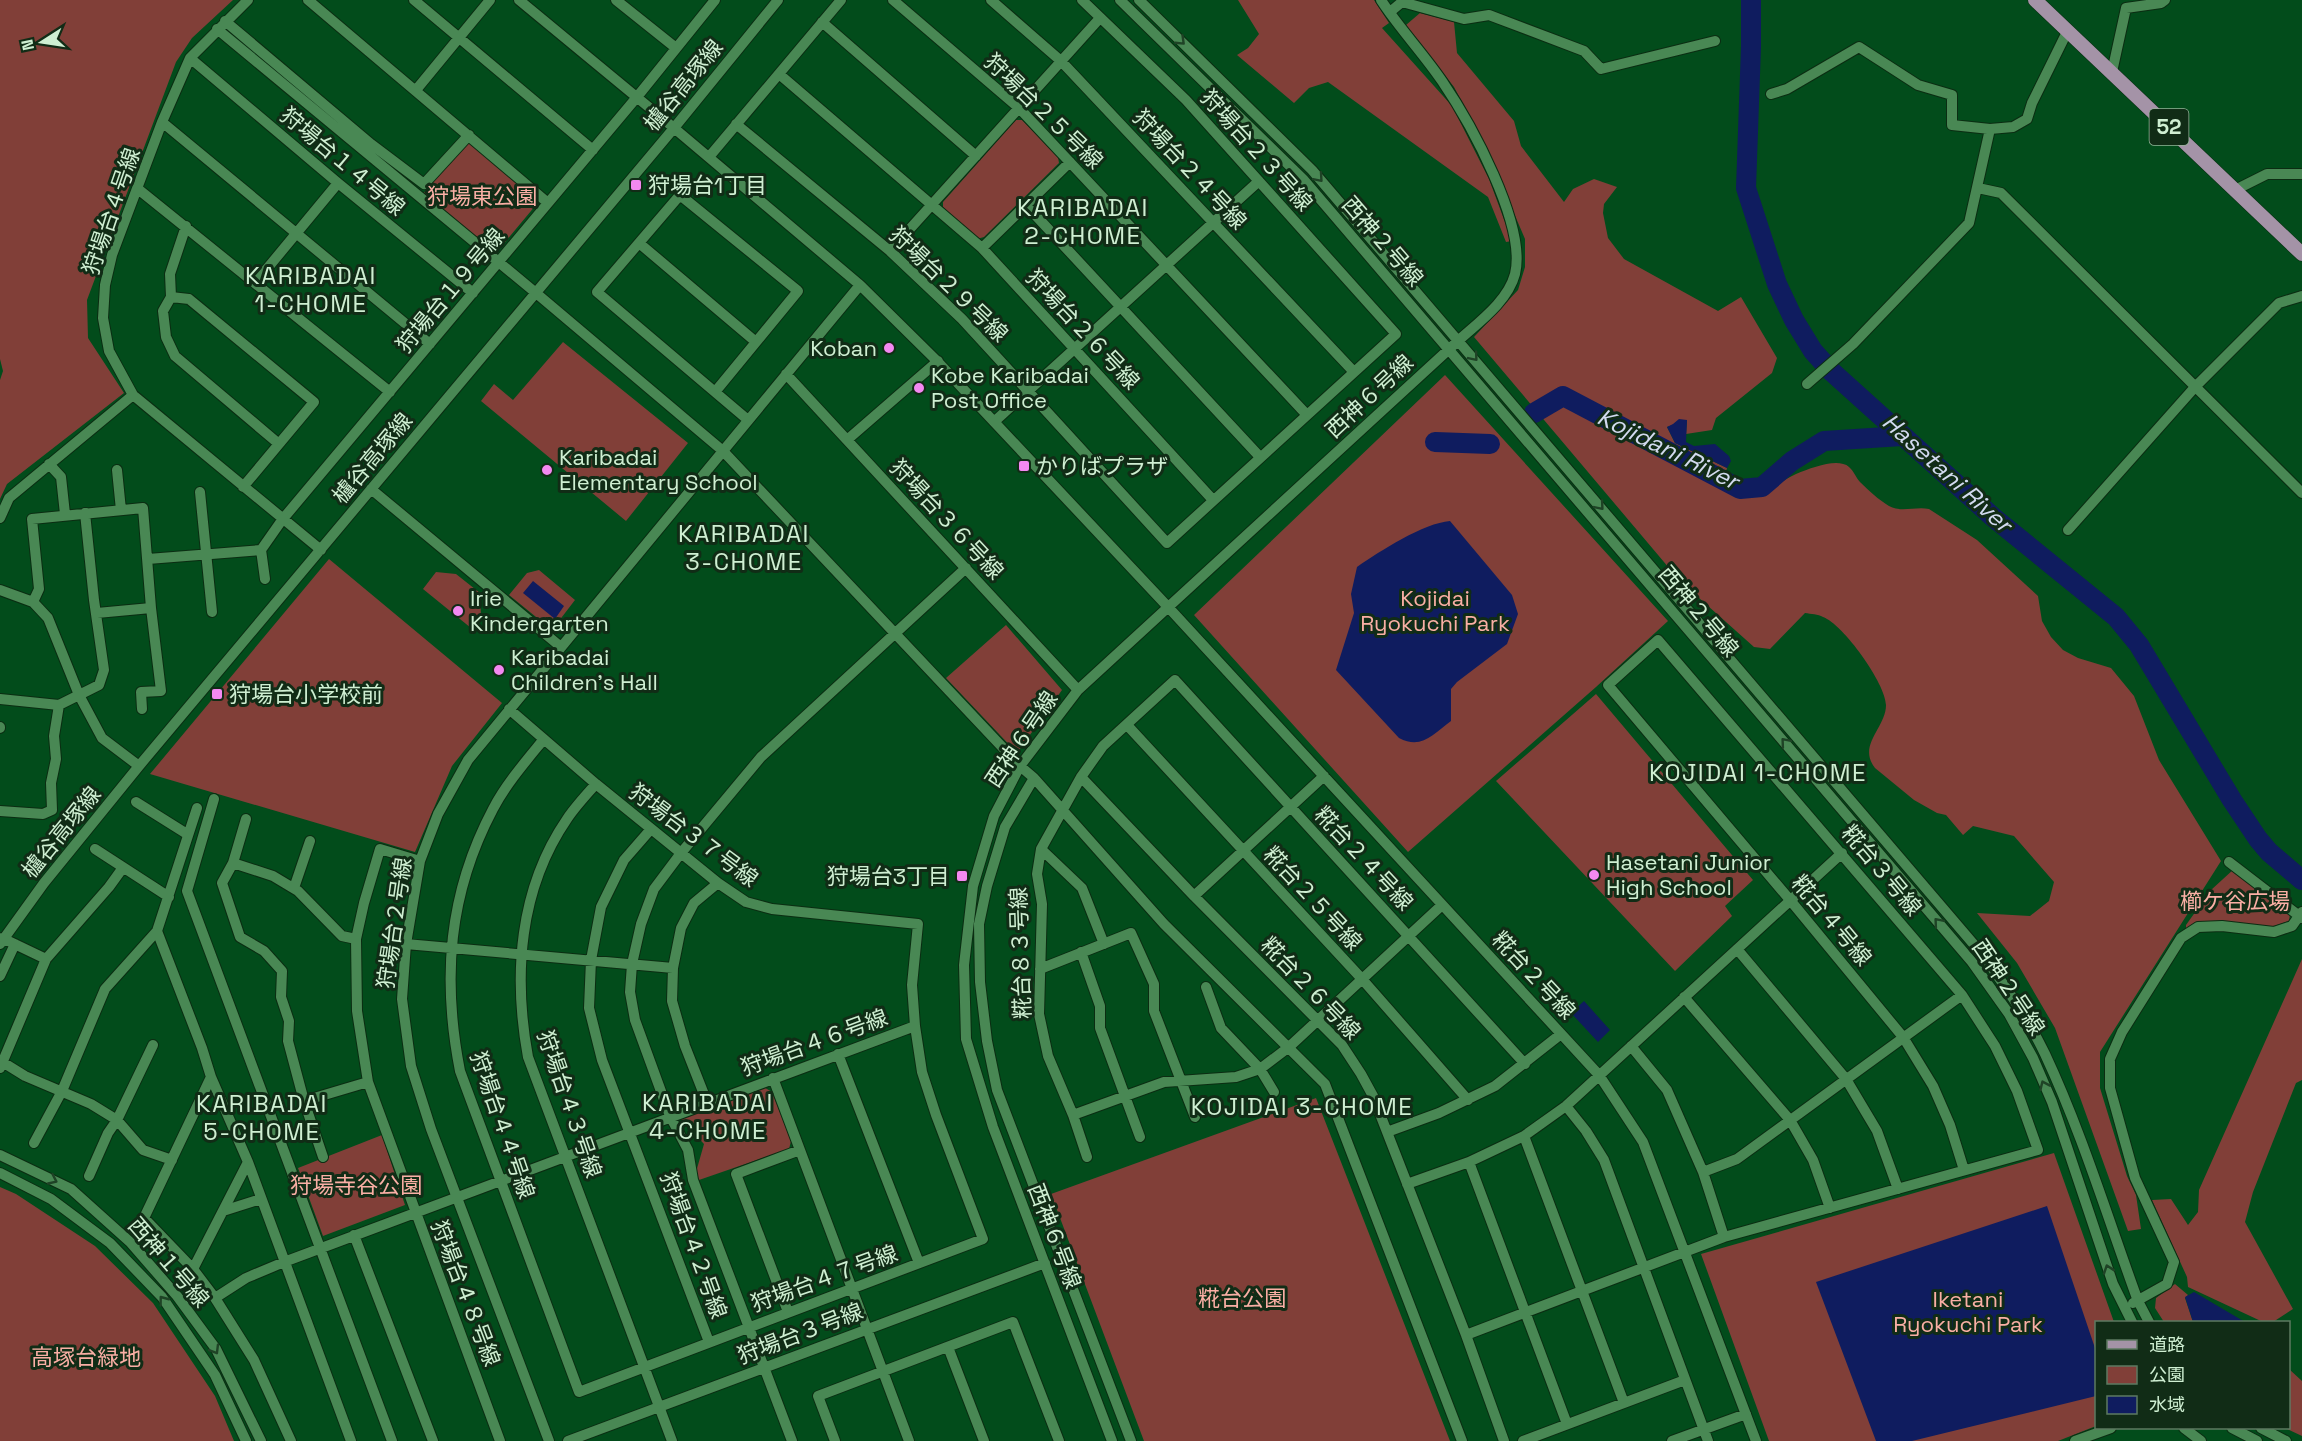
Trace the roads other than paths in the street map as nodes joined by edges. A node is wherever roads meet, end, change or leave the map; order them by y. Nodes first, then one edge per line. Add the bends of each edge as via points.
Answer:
1 (248, 0) edge
2 (308, 0) edge
3 (414, 0) edge
4 (490, 0) edge
5 (519, 0) edge
6 (616, 0) edge
7 (714, 0) edge
8 (778, 0) edge
9 (841, 0) edge
10 (893, 0) edge
11 (991, 0) edge
12 (1082, 0) edge
13 (1120, 0) edge
14 (1139, 0) edge
15 (1381, 0) edge
16 (2035, 0) edge
17 (2165, 0) edge
18 (1390, 12) junction
19 (1100, 18) junction
20 (822, 22) junction
21 (221, 25) junction
22 (2068, 30) junction
23 (459, 38) junction
24 (1714, 41) dead end
25 (676, 48) junction
26 (190, 58) junction
27 (1061, 62) junction
28 (2112, 72) junction
29 (778, 74) junction
30 (416, 90) junction
31 (1771, 94) dead end
32 (637, 97) junction
33 (1019, 108) junction
34 (162, 122) junction
35 (736, 124) junction
36 (674, 128) junction
37 (1990, 129) junction
38 (469, 135) junction
39 (592, 150) junction
40 (976, 156) junction
41 (709, 157) junction
42 (1070, 162) junction
43 (2302, 174) edge
44 (1259, 181) junction
45 (338, 183) junction
46 (1978, 188) junction
47 (138, 189) junction
48 (2235, 190) junction
49 (548, 203) junction
50 (932, 204) junction
51 (1026, 205) junction
52 (1214, 222) junction
53 (186, 226) junction
54 (296, 233) junction
55 (639, 243) junction
56 (982, 248) junction
57 (890, 251) junction
58 (2302, 254) edge
59 (498, 263) junction
60 (1167, 264) junction
61 (256, 282) junction
62 (860, 285) junction
63 (473, 293) junction
64 (536, 293) junction
65 (2302, 296) edge
66 (171, 297) junction
67 (1121, 306) junction
68 (1459, 340) junction
69 (756, 342) junction
70 (430, 344) junction
71 (1075, 348) junction
72 (1450, 349) junction
73 (938, 361) junction
74 (1354, 372) junction
75 (786, 374) junction
76 (1807, 384) dead end
77 (2195, 387) junction
78 (1028, 390) junction
79 (390, 392) junction
80 (715, 392) junction
81 (133, 395) junction
82 (1307, 415) junction
83 (748, 420) junction
84 (995, 420) junction
85 (848, 440) junction
86 (279, 444) junction
87 (723, 451) junction
88 (1260, 457) junction
89 (50, 464) junction
90 (117, 470) dead end
91 (243, 487) junction
92 (371, 489) junction
93 (200, 492) dead end
94 (2302, 493) edge
95 (1214, 500) junction
96 (121, 510) junction
97 (85, 513) junction
98 (65, 514) junction
99 (0, 518) edge
100 (282, 520) junction
101 (2068, 530) dead end
102 (261, 550) junction
103 (321, 550) junction
104 (207, 555) junction
105 (148, 559) junction
106 (966, 568) junction
107 (265, 579) dead end
108 (0, 590) edge
109 (33, 602) junction
110 (151, 608) junction
111 (1169, 608) junction
112 (212, 612) dead end
113 (97, 613) junction
114 (896, 632) junction
115 (1658, 640) joint
116 (561, 646) junction
117 (1174, 680) joint
118 (1078, 690) junction
119 (79, 695) junction
120 (0, 699) edge
121 (59, 705) junction
122 (142, 709) dead end
123 (509, 709) junction
124 (1127, 725) junction
125 (544, 739) junction
126 (140, 766) junction
127 (1020, 766) junction
128 (1324, 776) junction
129 (1081, 777) junction
130 (1034, 778) junction
131 (596, 784) junction
132 (214, 799) dead end
133 (136, 802) dead end
134 (1290, 807) junction
135 (197, 808) dead end
136 (1062, 810) junction
137 (0, 811) edge
138 (246, 819) dead end
139 (651, 828) junction
140 (187, 834) junction
141 (310, 841) dead end
142 (94, 849) dead end
143 (1041, 849) junction
144 (1242, 851) junction
145 (681, 853) junction
146 (1842, 853) junction
147 (420, 861) junction
148 (2229, 862) dead end
149 (233, 863) junction
150 (122, 869) junction
151 (718, 883) junction
152 (294, 888) junction
153 (1194, 896) junction
154 (169, 897) junction
155 (1790, 900) junction
156 (1442, 905) junction
157 (2301, 916) edge
158 (157, 931) junction
159 (1409, 935) junction
160 (356, 939) junction
161 (1, 941) edge
162 (15, 944) junction
163 (406, 944) junction
164 (1104, 944) junction
165 (452, 947) junction
166 (1737, 949) junction
167 (1081, 952) junction
168 (521, 954) junction
169 (46, 959) junction
170 (591, 960) junction
171 (632, 964) junction
172 (673, 968) junction
173 (1040, 969) junction
174 (0, 976) edge
175 (1362, 979) junction
176 (1206, 987) dead end
177 (1962, 996) junction
178 (1684, 997) junction
179 (1318, 1020) junction
180 (915, 1026) junction
181 (1561, 1034) junction
182 (1903, 1037) junction
183 (153, 1045) dead end
184 (1631, 1046) junction
185 (1289, 1047) junction
186 (838, 1054) junction
187 (1525, 1064) junction
188 (2, 1066) edge
189 (1260, 1069) junction
190 (1599, 1075) junction
191 (211, 1077) junction
192 (773, 1078) junction
193 (1846, 1079) junction
194 (1181, 1081) junction
195 (368, 1082) junction
196 (62, 1091) junction
197 (1274, 1092) dead end
198 (1125, 1096) junction
199 (304, 1101) junction
200 (1468, 1101) junction
201 (706, 1102) junction
202 (1566, 1106) junction
203 (1073, 1115) junction
204 (670, 1116) junction
205 (1195, 1117) dead end
206 (117, 1120) junction
207 (1790, 1120) junction
208 (630, 1131) junction
209 (1387, 1132) junction
210 (1524, 1136) junction
211 (1140, 1137) dead end
212 (34, 1143) dead end
213 (800, 1150) junction
214 (0, 1155) edge
215 (566, 1155) junction
216 (323, 1157) dead end
217 (1087, 1157) dead end
218 (172, 1160) junction
219 (248, 1162) junction
220 (1468, 1162) junction
221 (1964, 1170) junction
222 (1703, 1172) junction
223 (0, 1173) edge
224 (89, 1176) dead end
225 (500, 1180) junction
226 (1407, 1184) junction
227 (1898, 1189) junction
228 (456, 1196) junction
229 (261, 1200) junction
230 (1830, 1208) junction
231 (223, 1211) junction
232 (414, 1212) junction
233 (354, 1235) junction
234 (1724, 1237) junction
235 (983, 1239) joint
236 (321, 1248) junction
237 (1685, 1252) junction
238 (284, 1262) junction
239 (920, 1263) junction
240 (1045, 1263) junction
241 (1645, 1268) junction
242 (194, 1269) junction
243 (852, 1288) junction
244 (1582, 1291) junction
245 (214, 1298) junction
246 (2138, 1301) junction
247 (2125, 1307) junction
248 (788, 1312) junction
249 (1525, 1313) junction
250 (2131, 1321) edge
251 (2148, 1321) edge
252 (748, 1327) junction
253 (867, 1329) junction
254 (1466, 1335) junction
255 (709, 1342) junction
256 (948, 1347) junction
257 (644, 1366) junction
258 (766, 1367) junction
259 (883, 1371) junction
260 (1685, 1380) junction
261 (579, 1392) joint
262 (1624, 1403) junction
263 (659, 1407) junction
264 (1746, 1414) junction
265 (1567, 1424) junction
266 (1703, 1429) junction
267 (2185, 1429) edge
268 (2234, 1429) edge
269 (2263, 1429) edge
270 (2106, 1433) edge
271 (246, 1441) edge
272 (261, 1441) edge
273 (291, 1441) edge
274 (351, 1441) edge
275 (392, 1441) edge
276 (433, 1441) edge
277 (500, 1441) edge
278 (549, 1441) edge
279 (568, 1441) edge
280 (672, 1441) edge
281 (792, 1441) edge
282 (835, 1441) edge
283 (909, 1441) edge
284 (984, 1441) edge
285 (1059, 1441) edge
286 (1112, 1441) edge
287 (1131, 1441) edge
288 (1462, 1441) edge
289 (1504, 1441) edge
290 (1523, 1441) edge
291 (1672, 1441) edge
292 (1708, 1441) edge
293 (1756, 1441) edge
294 (2075, 1441) edge
295 (2201, 1441) edge
296 (2257, 1441) edge
297 (2286, 1441) edge

1 - 21 street, 狩場台４号線
2 - 30 street
3 - 23 street
4 - 23 street
5 - 32 street, 糀台２号線
6 - 25 street
7 - 25 street, 狩場台１９号線
8 - 36 street, 櫨谷高塚線
9 - 20 street
10 - 33 street, 狩場台２５号線
11 - 27 street, 狩場台２４号線
12 - 19 street, 狩場台２３号線
13 - 72 street, 西神２号線 via 1303,178
14 -> 68 street, 西神２号線 via 1312,170
15 - 18 street, 西神６号線
16 - 22 main road, 52
17 - 28 street via 2126,8
18 - 24 street via 1402,2 1464,19 1489,15 1584,51 1601,69
18 - 68 street, 西神６号線 via 1442,80 1467,122 1506,204 1517,246 1515,275 1501,300
19 - 27 street
19 - 44 street, 狩場台２３号線 via 1186,100
20 - 29 street
20 - 40 street
21 - 26 street, 狩場台４号線
21 - 38 street via 424,184
21 - 59 street
22 - 28 main road, 52
22 - 37 street via 2027,119 2013,127
23 - 30 street
23 - 39 street
25 - 32 street, 狩場台１９号線
26 - 34 street, 狩場台４号線
26 - 45 street, 狩場台１４号線
27 - 33 street
27 - 52 street, 狩場台２４号線
28 - 48 main road, 52
29 - 35 street
29 - 50 street, 狩場台２６号線
30 - 38 street
31 - 37 street via 1787,89 1859,47 1918,85 1952,95 1952,125
32 - 36 street, 糀台２号線
32 - 39 street, 狩場台１９号線
33 - 40 street
33 - 42 street, 狩場台２５号線
34 - 47 street, 狩場台４号線
34 - 54 street
35 - 41 street
35 - 57 street, 狩場台２９号線
36 - 41 street, 糀台２号線
36 - 64 street, 櫨谷高塚線
37 - 46 street
38 - 49 street
39 - 49 street, 狩場台１９号線
40 - 50 street
41 - 62 street, 糀台２号線
42 - 51 street
42 - 60 street, 狩場台２５号線
43 - 48 street via 2267,174
44 - 52 street
44 - 74 street, 狩場台２３号線 via 1396,334
45 - 54 street
45 - 63 street, 狩場台１４号線
46 - 76 street via 1969,223 1853,344
46 - 77 street via 2001,193
47 - 53 street
47 - 81 street, 狩場台４号線 via 112,255 103,318 109,351
48 - 58 main road, 52
49 - 59 street, 狩場台１９号線
50 - 56 street, 狩場台２６号線
50 - 57 street
51 - 56 street
51 - 67 street
52 - 60 street
52 - 74 street, 狩場台２４号線
53 - 61 street
53 - 66 street via 170,274
54 - 61 street
54 - 70 street
55 - 69 street
55 - 69 street via 680,195 798,291
55 - 80 street via 597,292
56 - 71 street, 狩場台２６号線
57 - 78 street, 狩場台２９号線 via 962,319
59 - 63 street, 狩場台１９号線
59 - 64 street
60 - 67 street
60 - 82 street, 狩場台２５号線
61 - 79 street
62 - 73 street, 糀台２号線
62 - 75 street, 狩場台２号線
63 - 70 street, 狩場台１９号線
64 - 87 street
64 - 92 street, 櫨谷高塚線
65 - 77 street via 2279,303
66 - 86 street via 163,311 165,337 175,356
66 - 86 street via 189,299 315,402
67 - 71 street
67 - 88 street
68 - 72 street, 西神６号線
68 -> 246 street, 西神２号線 via 1982,954 2020,1007 2064,1097
69 - 80 street
70 - 79 street, 狩場台１９号線
71 - 78 street
71 - 95 street, 狩場台２６号線
72 - 111 street, 西神６号線
247 -> 72 street, 西神２号線 via 2033,1058 1978,970
73 - 84 street, 糀台２号線
73 - 85 street
74 - 82 street
75 - 83 street, 狩場台２号線
75 - 85 street, 狩場台３６号線
77 - 94 street
77 - 101 street
78 - 84 street
78 - 95 street, 狩場台２９号線 via 1167,543
79 - 100 street, 狩場台１９号線
80 - 83 street
81 - 89 street
81 - 91 street, 狩場台４号線
82 - 88 street
83 - 87 street, 狩場台２号線
84 - 111 street, 糀台２号線
85 - 106 street, 狩場台３６号線
86 - 91 street
87 - 114 street
87 - 116 street, 狩場台２号線
88 - 95 street
89 - 98 street via 61,477
89 - 99 street via 9,498
90 - 96 street
91 - 100 street, 狩場台４号線
92 - 103 street, 櫨谷高塚線
92 - 116 street
93 - 104 street
96 - 97 street
96 - 105 street via 143,508
97 - 98 street
97 - 113 street
98 - 109 street via 32,519 39,589
100 - 102 street, 狩場台１９号線
100 - 103 street, 狩場台４号線
102 - 104 street
102 - 107 street
103 - 126 street, 櫨谷高塚線
104 - 105 street
104 - 112 street
105 - 110 street
106 - 114 street
106 - 118 street, 狩場台３６号線
108 - 109 street
109 - 119 street via 56,634
110 - 113 street
110 - 122 street via 161,691 141,692
111 - 118 street, 西神６号線
111 - 128 street, 糀台２号線
113 - 119 street via 104,670 99,685
114 - 127 street
114 - 145 street via 761,757
115 - 146 street, 糀台３号線
115 - 155 street, 糀台４号線 via 1608,685
116 - 123 street, 狩場台２号線
117 - 124 street, 糀台８３号線
117 - 134 street, 糀台２４号線
118 - 127 street, 西神６号線
119 - 121 street
119 - 126 street via 102,738
120 - 121 street
121 - 137 street via 51,810 43,814
123 - 125 street, 狩場台３７号線
123 - 147 street, 狩場台２号線 via 468,760 438,814
124 - 129 street, 糀台８３号線 via 1103,746
124 - 144 street, 糀台２５号線
125 - 131 street, 狩場台３７号線
125 - 165 street, 狩場台４４号線 via 494,808 475,849 459,898
126 - 161 street, 櫨谷高塚線
127 - 130 street
127 - 240 street, 西神６号線 via 994,816 973,886 964,965 966,1038 993,1127
128 - 134 street
128 - 156 street, 糀台２号線
129 - 136 street, 糀台８３号線
129 - 153 street, 糀台２６号線
130 - 136 street
130 - 287 street via 1005,827 979,924 987,1041 997,1090
131 - 139 street, 狩場台３７号線
131 - 168 street, 狩場台４３号線 via 567,818 549,848 530,898
132 - 236 street via 186,891
133 - 140 street
134 - 144 street
134 - 159 street, 糀台２４号線
135 - 140 street
136 - 143 street, 糀台８３号線
136 - 185 street via 1164,924
138 - 149 street
139 - 145 street, 狩場台３７号線
139 - 170 street, 狩場台４２号線 via 624,860 601,907
140 - 154 street
141 - 152 street
142 - 150 street
143 - 164 street via 1082,888
143 - 173 street, 糀台８３号線 via 1037,874 1042,904
144 - 153 street
144 - 175 street, 糀台２５号線
145 - 151 street, 狩場台３７号線
145 - 171 street via 654,889
146 - 155 street
146 - 177 street, 糀台３号線
147 - 160 street, 狩場台４８号線 via 380,849
147 - 163 street, 狩場台２号線
148 - 157 street
149 - 152 street via 273,876
149 - 199 street via 222,883 240,937 264,951 282,971 281,997 289,1021 288,1041
150 - 154 street
150 - 169 street
151 - 172 street via 694,903 681,928
151 - 180 street, 狩場台３７号線 via 746,902 772,909 918,924 912,985
152 - 160 street via 342,936
153 - 179 street, 糀台２６号線
154 - 158 street
155 - 166 street
155 - 182 street, 糀台４号線
156 - 159 street
156 - 181 street, 糀台２号線
157 - 246 street via 2292,926 2274,932 2198,927 2181,938 2122,1032 2110,1059 2110,1088 2134,1178 2174,1262 2167,1284
158 - 191 street
158 - 196 street via 105,989
159 - 175 street
159 - 187 street, 糀台２４号線
160 - 195 street, 狩場台４８号線 via 357,1011
161 - 162 street
162 - 169 street
162 - 174 street
163 - 165 street
163 - 228 street, 狩場台２号線 via 402,999 411,1066
164 - 167 street
164 - 194 street via 1131,933 1154,984 1154,1011
165 - 168 street
165 - 225 street, 狩場台４４号線 via 449,987 460,1071
166 - 178 street
166 - 193 street
167 - 173 street
167 - 198 street via 1101,1006 1100,1028
168 - 170 street
168 - 215 street, 狩場台４３号線 via 521,1018 528,1057
169 - 188 street
170 - 171 street
170 - 208 street, 狩場台４２号線 via 589,1008 602,1060
171 - 172 street
171 - 204 street via 630,992 635,1020
172 - 201 street via 672,1001
173 - 203 street, 糀台８３号線 via 1039,1014 1048,1056
175 - 179 street
175 - 200 street, 糀台２５号線
176 - 189 street via 1221,1028
177 - 182 street
177 - 221 street, 糀台３号線 via 1995,1046 2017,1091 2038,1150
178 - 184 street
178 - 207 street
179 - 185 street
179 - 209 street, 糀台２６号線 via 1342,1045 1361,1074
180 - 186 street, 狩場台４６号線
180 - 235 street, 狩場台３７号線 via 922,1072
181 - 187 street
181 - 190 street, 糀台２号線
182 - 193 street
182 - 221 street, 糀台４号線 via 1933,1086
183 - 206 street
184 - 190 street
184 - 222 street via 1667,1090
185 - 189 street
185 - 288 street via 1325,1084
186 - 192 street, 狩場台４６号線
186 - 239 street
187 - 200 street
188 - 196 street
189 - 194 street via 1236,1077
189 - 197 street
190 - 202 street
190 - 237 street, 糀台２号線 via 1643,1142
191 - 218 street
191 - 219 street
192 - 201 street, 狩場台４６号線
192 - 213 street
193 - 207 street
193 - 227 street via 1877,1131
194 - 198 street via 1164,1082
194 - 205 street
195 - 199 street
195 - 232 street, 狩場台４８号線
196 - 206 street
196 - 212 street
198 - 203 street
198 - 211 street
199 - 216 street
200 - 209 street
201 - 204 street, 狩場台４６号線
202 - 210 street
202 - 241 street via 1604,1160
203 - 217 street, 糀台８３号線
204 - 208 street, 狩場台４６号線
204 - 252 street via 688,1150 693,1180
206 - 218 street via 143,1150
206 - 224 street
207 - 222 street via 1737,1159
207 - 230 street via 1813,1160
208 - 215 street, 狩場台４６号線
208 - 255 street, 狩場台４２号線
209 - 226 street, 糀台２６号線
210 - 220 street
210 - 244 street
213 - 243 street
213 - 248 street via 735,1174
214 -> 272 street, 西神１号線 via 71,1189 130,1242 216,1349
215 - 225 street, 狩場台４６号線
215 - 257 street, 狩場台４３号線
218 - 242 street via 144,1218
219 - 229 street
219 - 231 street
220 - 226 street
220 - 249 street
221 - 227 street
222 - 234 street
271 -> 223 street, 西神１号線 via 215,1375 162,1297 110,1243 51,1199
225 - 228 street, 狩場台４６号線
225 - 261 street, 狩場台４４号線
226 - 254 street, 糀台２６号線
227 - 230 street
228 - 232 street, 狩場台４６号線
228 - 278 street, 狩場台２号線
229 - 231 street
229 - 238 street
230 - 234 street
231 - 242 street
232 - 233 street, 狩場台４６号線
232 - 277 street, 狩場台４８号線
233 - 236 street, 狩場台４６号線
233 - 276 street
234 - 237 street
235 - 239 street, 狩場台４７号線
236 - 238 street, 狩場台４６号線
236 - 275 street
237 - 241 street
237 - 264 street, 糀台２号線
238 - 245 street, 狩場台４６号線 via 246,1278
238 - 274 street
239 - 243 street, 狩場台４７号線
240 - 253 street, 狩場台３号線
240 - 286 street, 西神６号線
241 - 244 street
241 - 260 street
242 - 245 street
243 - 248 street, 狩場台４７号線
243 - 253 street
244 - 249 street
244 - 262 street
245 - 273 street via 254,1360
246 - 247 street
246 - 251 street, 西神２号線
247 - 250 street, 西神２号線
248 - 252 street, 狩場台４７号線
249 - 254 street
249 - 265 street
252 - 255 street, 狩場台４７号線
252 - 258 street
253 - 258 street, 狩場台３号線
253 - 259 street
254 - 289 street, 糀台２６号線
255 - 257 street, 狩場台４７号線
256 - 259 street
256 - 284 street
256 - 285 street via 1013,1322
257 - 261 street, 狩場台４７号線
257 - 263 street, 狩場台４３号線
258 - 263 street, 狩場台３号線
258 - 281 street
259 - 282 street via 818,1396
259 - 283 street
260 - 262 street
260 - 266 street
262 - 265 street
263 - 279 street, 狩場台３号線
263 - 280 street, 狩場台４３号線
264 - 266 street
264 - 293 street, 糀台２号線
265 - 290 street
266 - 291 street
266 - 292 street
267 - 295 street
268 - 296 street
269 - 297 street
270 - 294 street

